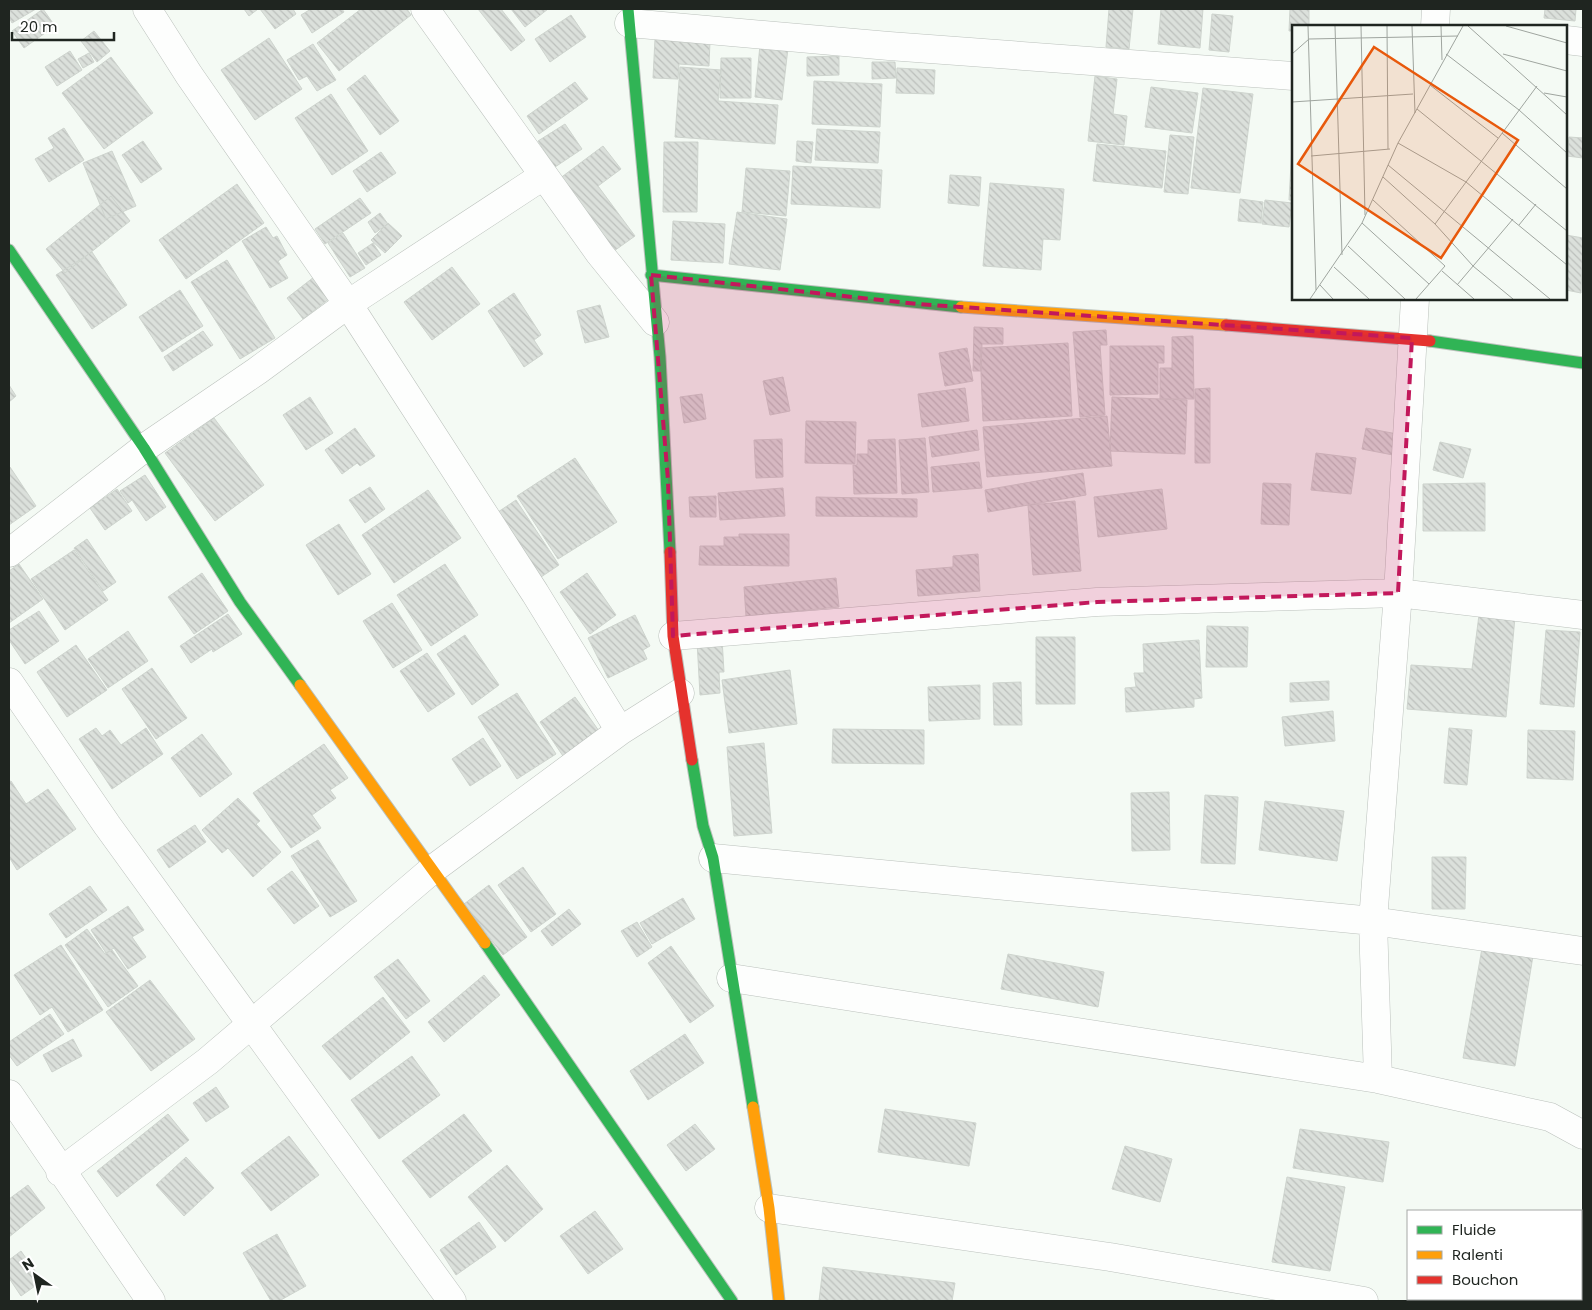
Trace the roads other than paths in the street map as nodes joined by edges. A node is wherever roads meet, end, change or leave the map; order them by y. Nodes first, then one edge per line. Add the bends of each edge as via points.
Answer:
1 (147, 9) edge
2 (426, 9) edge
3 (1436, 9) edge
4 (628, 16) edge
5 (1435, 25) edge
6 (1567, 40) edge
7 (1583, 42) edge
8 (1292, 76) edge
9 (543, 176) junction
10 (9, 250) edge
11 (651, 275) junction
12 (1415, 300) edge
13 (348, 304) junction
14 (656, 322) junction
15 (1412, 338) junction
16 (1583, 363) edge
17 (144, 448) junction
18 (9, 553) edge
19 (1398, 593) junction
20 (1583, 614) edge
21 (674, 636) junction
22 (9, 682) edge
23 (680, 693) junction
24 (620, 731) junction
25 (712, 858) junction
26 (433, 869) junction
27 (1373, 920) junction
28 (1583, 951) edge
29 (731, 978) junction
30 (251, 1024) junction
31 (1378, 1079) junction
32 (9, 1094) edge
33 (1583, 1135) edge
34 (60, 1172) junction
35 (769, 1208) junction
36 (150, 1301) edge
37 (452, 1301) edge
38 (732, 1301) edge
39 (779, 1301) edge
40 (1364, 1301) edge

1 - 13 street
2 - 9 street
3 - 5 street
4 - 8 street via 889,46
4 - 11 street
6 - 7 street
9 - 13 street
9 - 14 street via 600,254
10 - 17 street
11 - 14 street
11 - 15 street via 918,304
12 - 15 street
13 - 17 street
13 - 24 street via 535,592
14 - 21 street via 668,480
15 - 16 street
15 - 19 street
17 - 18 street
17 - 26 street via 240,602
19 - 20 street
19 - 21 street via 1097,602
19 - 27 street
21 - 23 street
22 - 30 street
23 - 24 street
23 - 25 street via 703,826
24 - 26 street
25 - 27 street
25 - 29 street
26 - 30 street
26 - 38 street
27 - 28 street
27 - 31 street
29 - 31 street
29 - 35 street
30 - 34 street via 208,1061
30 - 37 street
31 - 33 street via 1550,1117
32 - 34 street
34 - 36 street
35 - 39 street
35 - 40 street via 1110,1257

